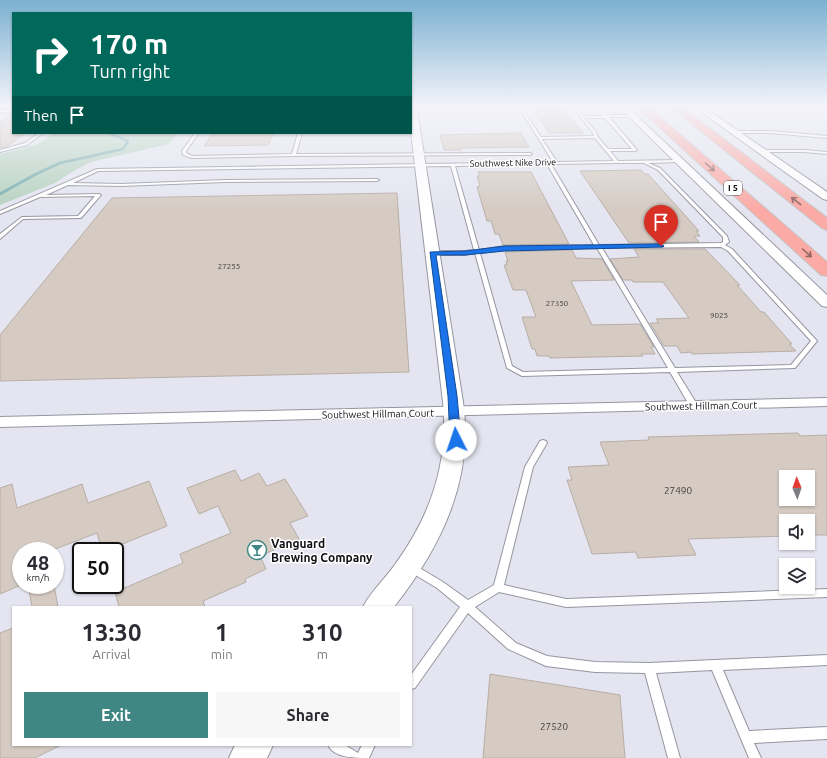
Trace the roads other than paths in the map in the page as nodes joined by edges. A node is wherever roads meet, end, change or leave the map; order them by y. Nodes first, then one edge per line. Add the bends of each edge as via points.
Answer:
1 (32, 139) edge
2 (192, 139) edge
3 (298, 139) edge
4 (416, 139) edge
5 (541, 139) edge
6 (598, 139) edge
7 (626, 139) edge
8 (656, 139) edge
9 (679, 139) edge
10 (717, 139) edge
11 (743, 139) edge
12 (607, 150) junction
13 (0, 151) edge
14 (760, 151) junction
15 (827, 152) edge
16 (501, 154) junction
17 (530, 154) dead end
18 (294, 155) junction
19 (419, 160) junction
20 (678, 161) junction
21 (617, 162) junction
22 (644, 162) junction
23 (506, 163) junction
24 (548, 163) junction
25 (556, 163) junction
26 (453, 164) junction
27 (377, 180) dead end
28 (67, 184) junction
29 (41, 196) junction
30 (827, 197) edge
31 (0, 213) edge
32 (827, 225) edge
33 (0, 237) edge
34 (722, 245) junction
35 (599, 247) junction
36 (476, 251) junction
37 (432, 253) junction
38 (827, 271) edge
39 (827, 303) edge
40 (672, 370) junction
41 (827, 402) edge
42 (694, 406) junction
43 (454, 412) junction
44 (0, 422) edge
45 (544, 443) dead end
46 (409, 567) junction
47 (498, 588) junction
48 (827, 593) edge
49 (378, 606) edge
50 (467, 606) junction
51 (827, 660) edge
52 (715, 665) junction
53 (649, 668) junction
54 (412, 683) edge
55 (827, 733) edge
56 (746, 737) junction
57 (257, 746) edge
58 (336, 746) edge
59 (369, 746) edge
60 (246, 758) edge
61 (355, 758) edge
62 (362, 758) edge
63 (674, 758) edge
64 (755, 758) edge

1 - 13 lane via 26,144
2 - 18 lane via 184,151 184,154 192,157
3 - 18 lane
4 - 19 main road
5 - 25 lane
6 - 12 lane
7 - 12 lane via 635,150
8 - 20 street
9 -> 38 highway, I 5
32 -> 10 highway
11 - 14 street
12 - 21 lane
14 - 15 lane
14 - 30 street
16 - 17 lane
16 - 19 lane
16 - 23 lane
18 - 19 lane
19 - 26 lane, Southwest Nike Drive
19 - 28 lane via 97,170
19 - 37 main road
20 - 22 lane, Southwest Nike Drive
20 - 39 street
21 - 22 lane, Southwest Nike Drive
21 - 25 lane, Southwest Nike Drive
22 - 34 lane via 659,169 725,237 726,242
23 - 24 lane, Southwest Nike Drive
23 - 26 lane, Southwest Nike Drive
24 - 25 lane, Southwest Nike Drive
24 - 35 lane
26 - 36 lane
27 - 28 lane
28 - 29 lane
29 - 31 lane
29 - 33 lane via 99,196 79,217 22,218
34 - 35 lane
34 - 40 lane via 730,250 814,341 793,367
35 - 36 lane via 505,248
35 - 40 lane
36 - 37 lane
36 - 40 lane via 509,367 522,374
37 - 43 main road
40 - 42 lane
41 - 42 street, Southwest Hillman Court
42 - 43 street, Southwest Hillman Court
43 - 44 street, Southwest Hillman Court
43 - 46 main road via 456,440 449,481 432,526
45 - 47 lane via 529,467
46 - 49 main road
46 - 50 lane via 440,585
47 - 48 lane via 566,603
47 - 50 lane
50 - 53 lane via 512,646 546,661 595,667
50 - 54 lane
51 - 52 lane
52 - 53 lane
52 - 56 lane
53 - 63 lane
55 - 56 lane
56 - 64 lane
57 - 60 main road
58 - 61 lane
59 - 62 lane

